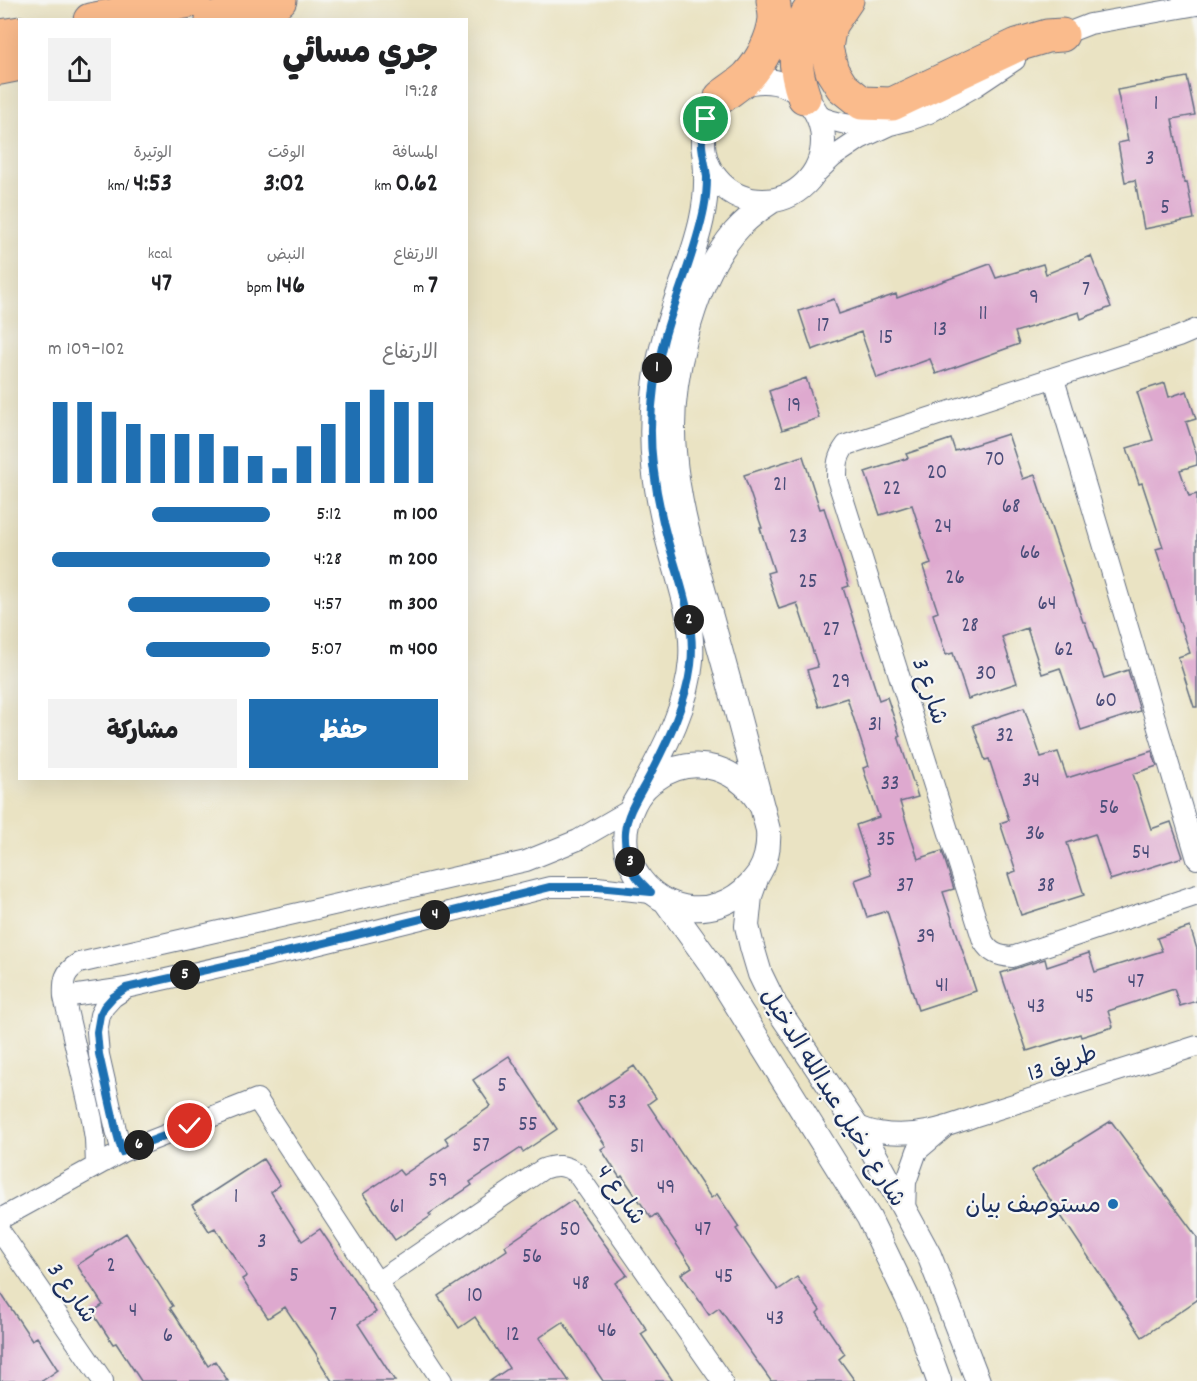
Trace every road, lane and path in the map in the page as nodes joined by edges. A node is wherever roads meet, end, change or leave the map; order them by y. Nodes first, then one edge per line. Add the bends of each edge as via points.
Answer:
1 (195, 0) edge
2 (280, 0) edge
3 (773, 0) edge
4 (816, 0) edge
5 (847, 0) edge
6 (1197, 5) edge
7 (100, 18) edge
8 (219, 18) edge
9 (18, 33) edge
10 (1062, 35) junction
11 (0, 36) edge
12 (18, 64) edge
13 (0, 68) edge
14 (721, 97) junction
15 (811, 107) junction
16 (890, 125) junction
17 (705, 159) junction
18 (809, 180) junction
19 (772, 201) junction
20 (1197, 329) edge
21 (1054, 379) junction
22 (636, 800) junction
23 (763, 809) junction
24 (1197, 859) edge
25 (759, 874) junction
26 (1197, 895) edge
27 (658, 897) junction
28 (126, 988) junction
29 (64, 997) junction
30 (1197, 1046) edge
31 (856, 1125) junction
32 (943, 1129) junction
33 (122, 1152) junction
34 (96, 1166) junction
35 (905, 1212) junction
36 (0, 1219) edge
37 (0, 1231) edge
38 (376, 1283) junction
39 (103, 1381) edge
40 (442, 1381) edge
41 (722, 1381) edge
42 (939, 1381) edge
43 (978, 1381) edge

1 - 7 highway
2 - 8 highway
3 - 14 highway via 772,33 757,65
4 - 15 highway via 799,33 796,55 797,77
5 - 10 highway via 830,25 826,48 832,71 842,87 862,103 892,104 1017,45
6 - 10 street via 1090,24
9 - 11 highway
10 - 16 street via 929,113
12 - 13 highway
14 - 15 street via 743,84 769,81 788,87
14 - 17 street via 702,132
15 - 16 street via 835,122 853,126
15 - 18 street via 822,129 823,143
16 - 18 street via 833,157
17 - 19 street via 719,183 730,192 743,198
17 - 22 street via 703,212 657,369 652,430 658,496 685,599 691,661 687,689 670,735
18 - 19 street via 792,194
19 - 23 street via 753,213 734,234 703,286 682,352 673,450 686,523
20 - 21 street, شارع 3
21 - 24 street
21 - 26 street, شارع 3 via 846,445 840,454 837,479 987,948 1012,957
22 - 23 street via 665,773 694,766 709,767 736,777
22 - 27 street via 625,832 627,854 636,875
22 - 29 street via 578,840 526,861 79,963 65,976
23 - 25 street via 769,842
25 - 27 street via 741,893 718,906 680,907
25 - 31 street, شارع دخيل عبدالله الدخيل via 750,896 747,926 760,974 775,1005
27 - 28 street via 597,887 550,887
27 - 42 street, شارع دخيل عبدالله الدخيل via 713,967 869,1218 907,1297
28 - 29 street
28 - 33 street via 104,1007 97,1032
29 - 34 street via 92,1119
30 - 32 street, طريق 13
31 - 32 street, طريق 13 via 906,1134
31 - 35 street, شارع دخيل عبدالله الدخيل
32 - 35 street, طريق 13 via 917,1151 906,1182
33 - 34 street
33 - 38 street via 257,1100
34 - 36 street
35 - 43 street, شارع دخيل عبدالله الدخيل via 929,1255
37 - 39 street, شارع 3
38 - 40 street
38 - 41 street, شارع 4 via 543,1169 566,1166 576,1172

